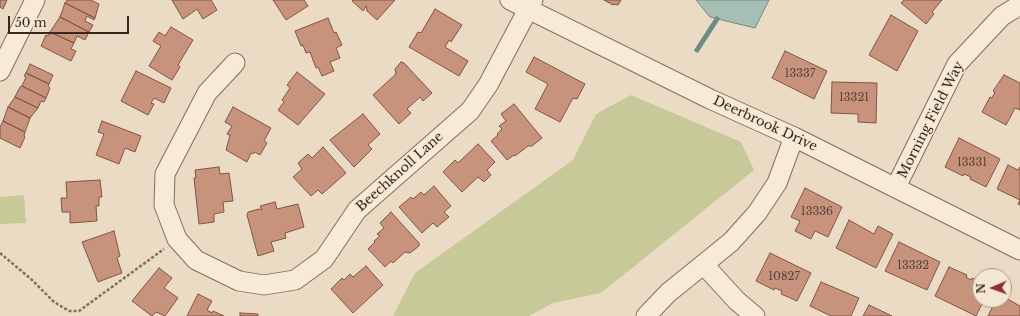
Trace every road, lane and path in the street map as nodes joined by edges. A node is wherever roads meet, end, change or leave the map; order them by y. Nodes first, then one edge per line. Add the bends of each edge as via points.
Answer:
1 (35, 0) edge
2 (510, 0) edge
3 (530, 4) edge
4 (1020, 5) edge
5 (235, 63) dead end
6 (0, 71) edge
7 (794, 137) junction
8 (896, 187) junction
9 (165, 248) dead end
10 (1020, 250) edge
11 (0, 253) edge
12 (704, 265) junction
13 (646, 316) edge
14 (756, 316) edge

1 - 6 street
2 - 3 street, Deerbrook Drive
3 - 5 street, Beechknoll Lane via 488,86 470,111 357,210 324,259 295,280 264,285 239,281 196,260 177,240 164,205 165,174 207,93
3 - 7 street, Deerbrook Drive via 710,99
4 - 8 street, Morning Field Way via 1002,16 957,64
7 - 8 street, Deerbrook Drive
7 - 12 street via 777,183 757,213 731,242
8 - 10 street, Deerbrook Drive
9 - 11 path via 79,311 69,311 54,302
12 - 13 street via 668,293
12 - 14 street via 737,301

